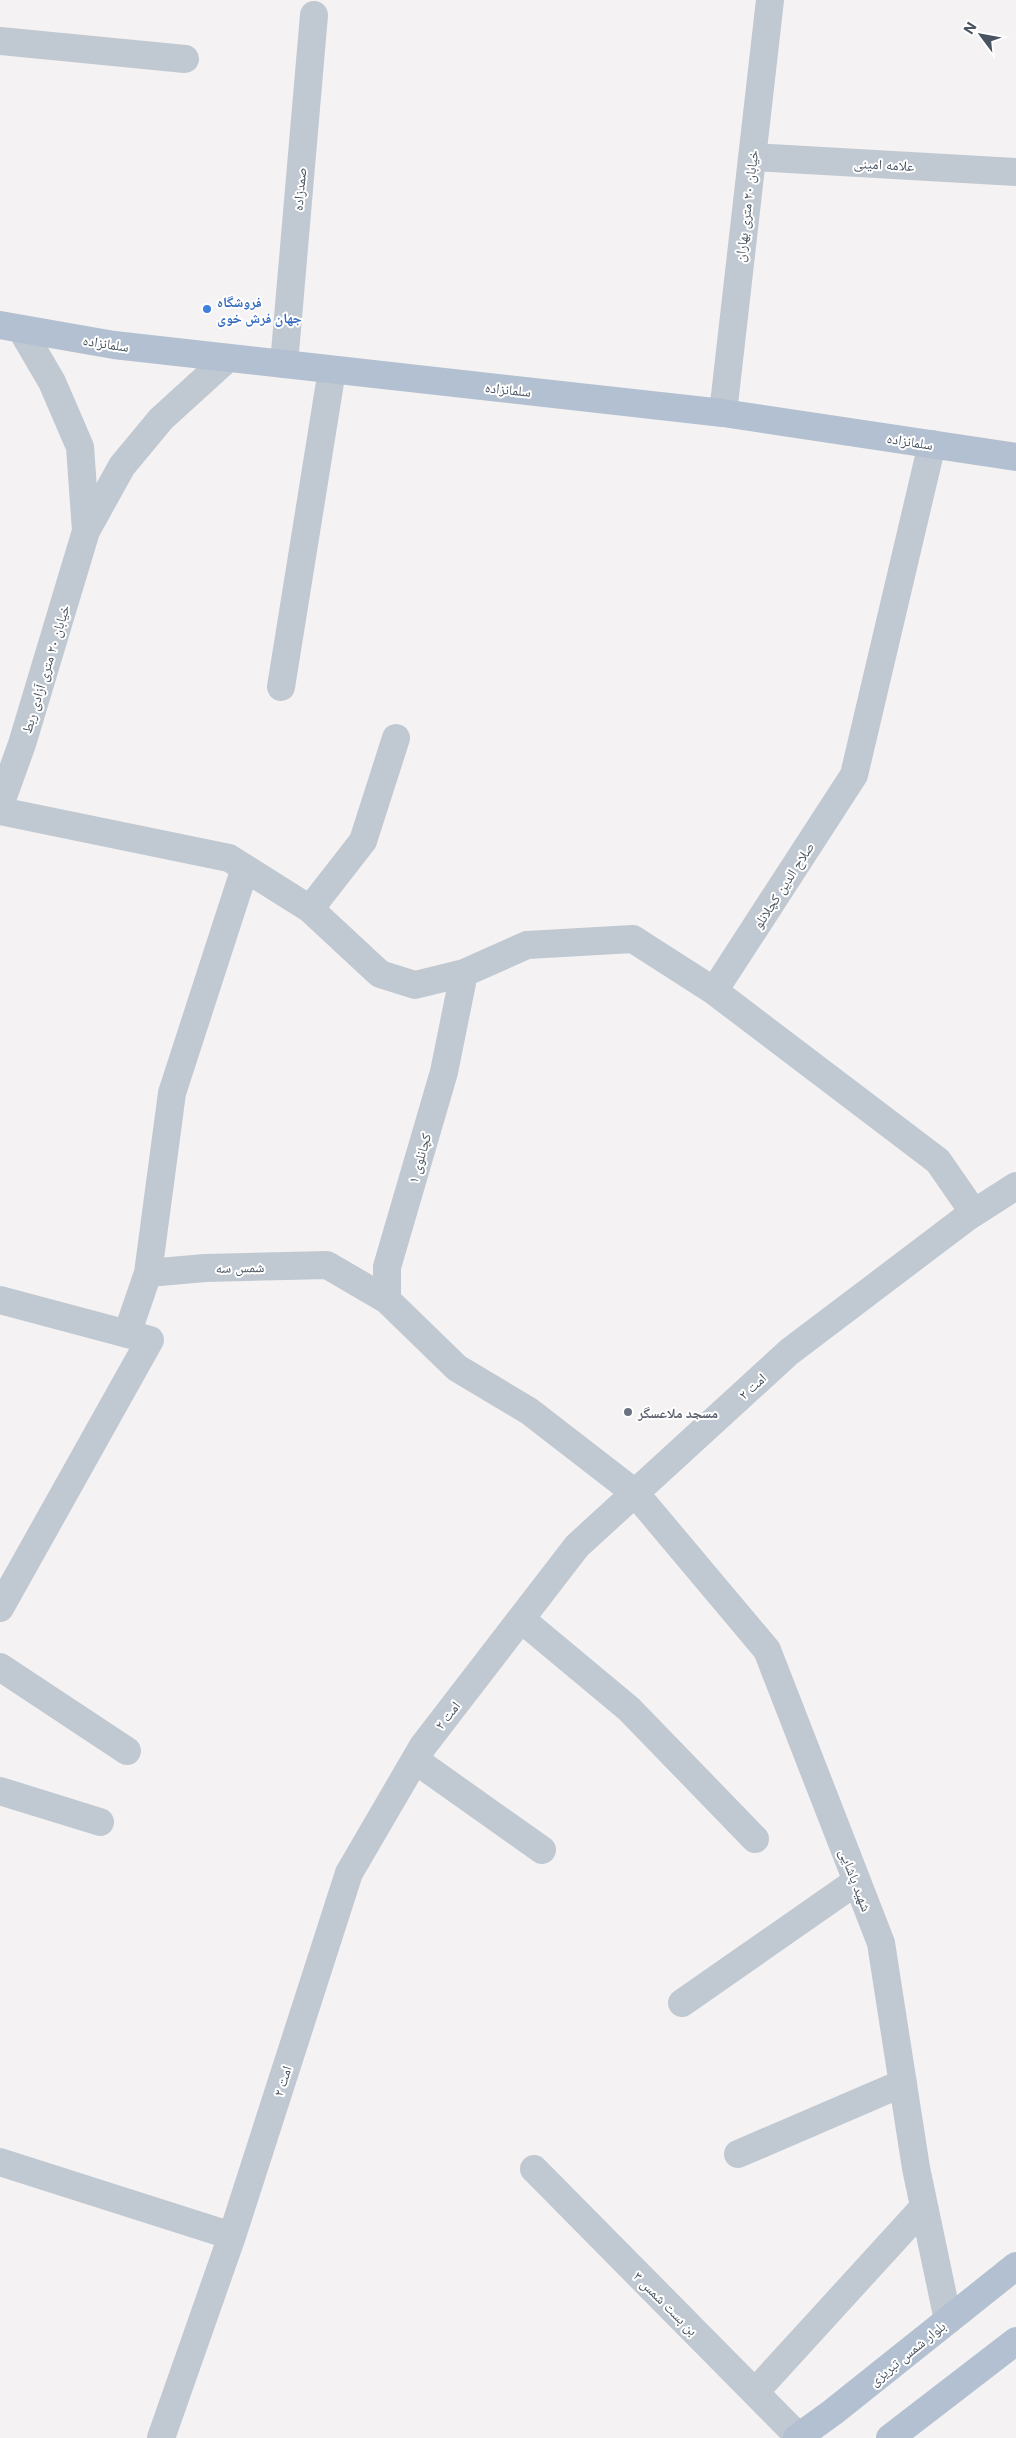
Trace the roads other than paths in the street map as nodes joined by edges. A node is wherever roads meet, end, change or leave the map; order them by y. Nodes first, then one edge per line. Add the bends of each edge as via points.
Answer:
1 (770, 0) edge
2 (314, 15) dead end
3 (0, 41) edge
4 (185, 59) dead end
5 (752, 157) junction
6 (1016, 172) edge
7 (11, 327) edge
8 (228, 358) junction
9 (284, 364) junction
10 (332, 370) junction
11 (723, 413) junction
12 (932, 444) junction
13 (1016, 457) edge
14 (86, 531) junction
15 (281, 687) dead end
16 (396, 738) dead end
17 (0, 805) edge
18 (0, 810) edge
19 (244, 868) junction
20 (310, 909) junction
21 (464, 973) junction
22 (714, 991) junction
23 (1016, 1186) edge
24 (974, 1213) junction
25 (148, 1273) junction
26 (0, 1300) edge
27 (387, 1300) junction
28 (127, 1334) junction
29 (635, 1493) junction
30 (0, 1608) edge
31 (521, 1619) junction
32 (0, 1667) edge
33 (127, 1751) dead end
34 (415, 1760) junction
35 (0, 1791) edge
36 (100, 1822) dead end
37 (755, 1839) dead end
38 (542, 1850) dead end
39 (857, 1882) junction
40 (682, 2003) dead end
41 (903, 2083) junction
42 (738, 2154) dead end
43 (0, 2162) edge
44 (534, 2169) dead end
45 (924, 2207) junction
46 (232, 2236) junction
47 (1016, 2266) edge
48 (948, 2320) junction
49 (1013, 2349) edge
50 (755, 2392) junction
51 (798, 2437) edge
52 (161, 2438) edge
53 (890, 2438) edge

1 - 5 street, خیابان ۲۰ متری بهاران
2 - 9 street, صمدزاده
3 - 4 street
5 - 6 street, علامه امینی
5 - 11 street, خیابان ۲۰ متری بهاران
7 - 8 main road, سلمانزاده via 114,345
7 - 14 street via 52,382 80,447
8 - 9 main road, سلمانزاده
8 - 14 street via 155,426 122,466
9 - 10 main road, سلمانزاده
10 - 11 main road, سلمانزاده
10 - 15 street
11 - 12 main road, سلمانزاده
12 - 13 main road, سلمانزاده
12 - 22 street, صلاح الدین کچلانلو via 854,775
14 - 17 street, خیابان ۲۰ متری آزادی ربط via 22,744
16 - 20 street via 363,841
18 - 19 street via 229,858
19 - 20 street
19 - 25 street via 172,1093
20 - 21 street via 380,974 415,985
21 - 22 street via 527,945 633,939
21 - 27 street, کچانلوی ۱ via 444,1072 387,1267
22 - 24 street via 938,1161
23 - 24 street, امت ۲
24 - 29 street, امت ۲ via 789,1352
25 - 27 street, شمس سه via 327,1265
25 - 28 street
26 - 28 street
27 - 29 street via 457,1368 529,1411
28 - 30 street via 150,1340
29 - 31 street, امت ۲ via 577,1546
29 - 39 street, شهید پاشایی via 766,1650
31 - 34 street, امت ۲
31 - 37 street via 629,1709
32 - 33 street
34 - 38 street
34 - 46 street, امت ۲ via 350,1873
35 - 36 street
39 - 40 street
39 - 41 street, شهید پاشایی via 881,1943
41 - 42 street
41 - 45 street, شهید پاشایی
43 - 46 street
44 - 50 street, بن بست شمس ۳
45 - 48 street, شهید پاشایی
45 - 50 street
46 - 52 street, امت ۲
47 - 48 main road, بلوار شمس تبریزی
48 - 51 main road, بلوار شمس تبریزی
49 - 53 main road
50 - 51 street, بن بست شمس ۳

